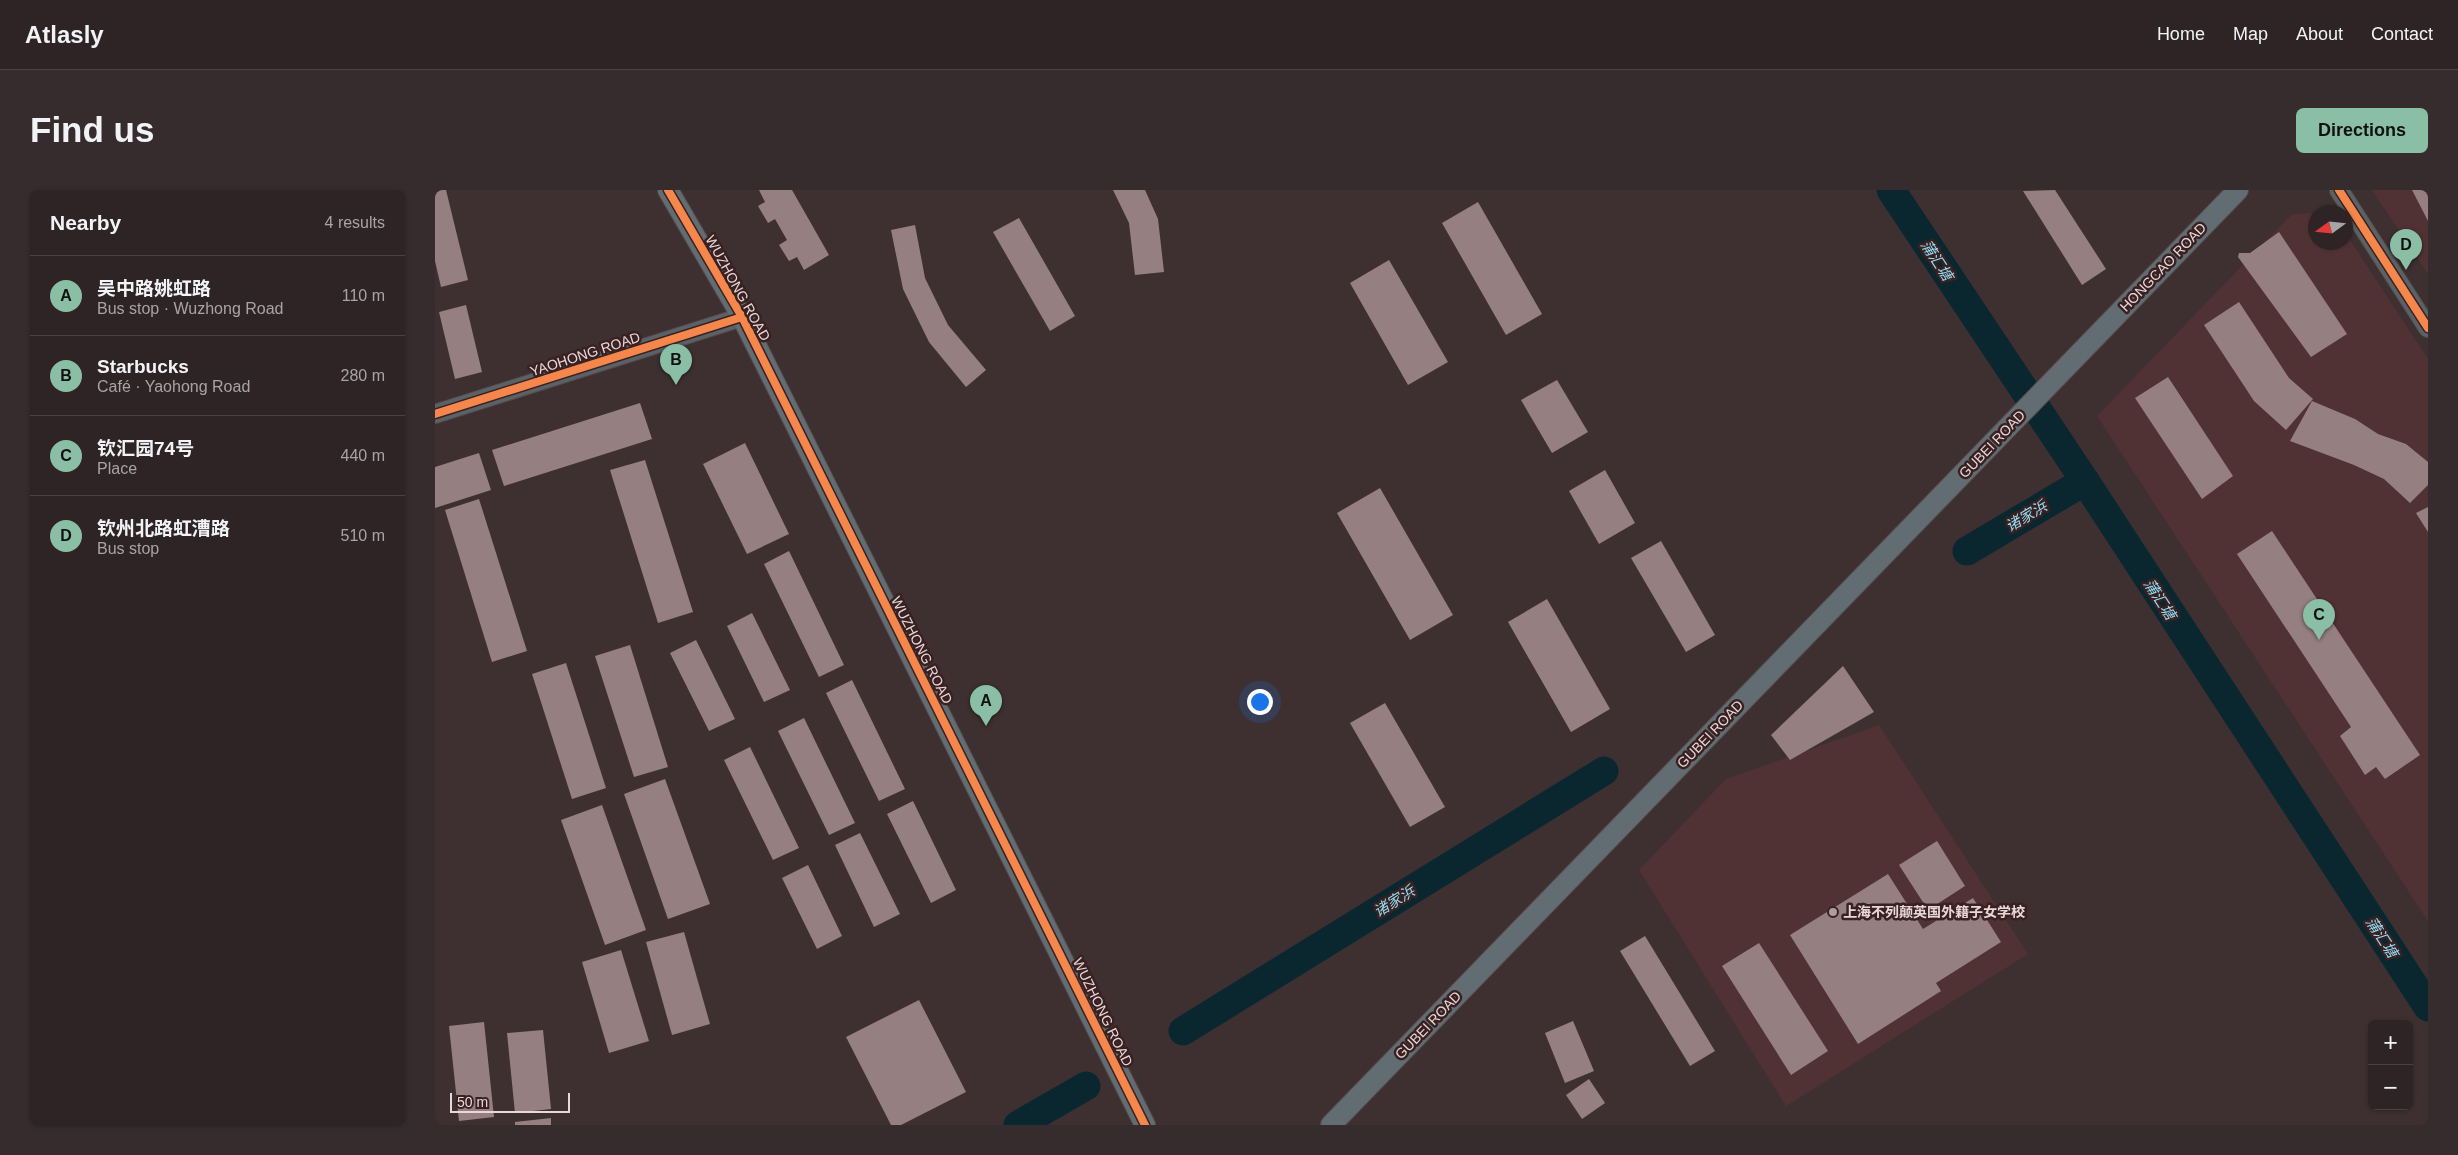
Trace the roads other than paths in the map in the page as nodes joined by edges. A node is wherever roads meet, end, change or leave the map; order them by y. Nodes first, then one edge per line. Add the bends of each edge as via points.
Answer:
1 (668, 190) edge
2 (2238, 190) edge
3 (2339, 190) edge
4 (742, 317) junction
5 (2428, 328) edge
6 (2089, 344) joint
7 (435, 414) edge
8 (1145, 1125) edge
9 (1331, 1125) edge

1 - 4 main road, WUZHONG ROAD
2 - 6 main road, HONGCAO ROAD
3 - 5 street
4 - 7 street, YAOHONG ROAD
4 - 8 main road, WUZHONG ROAD
6 - 9 main road, GUBEI ROAD

